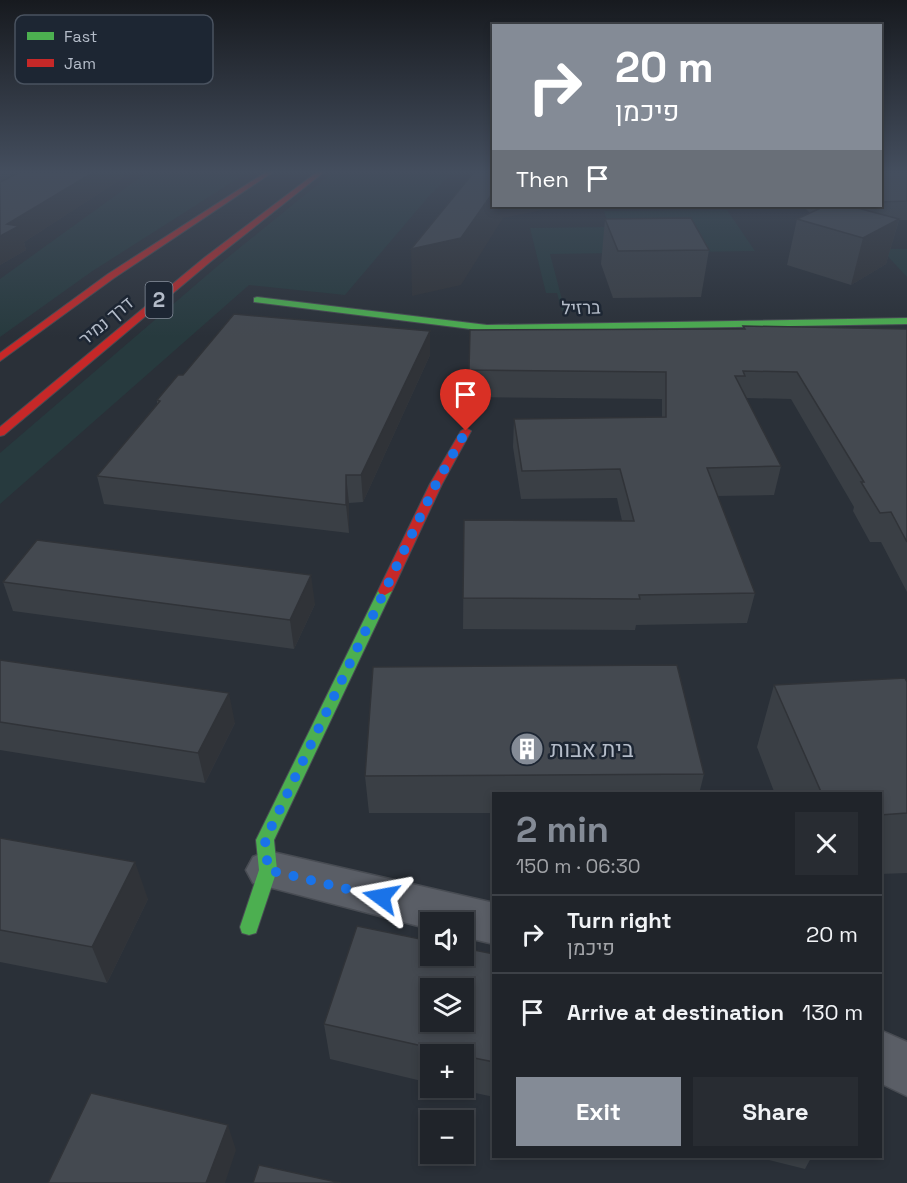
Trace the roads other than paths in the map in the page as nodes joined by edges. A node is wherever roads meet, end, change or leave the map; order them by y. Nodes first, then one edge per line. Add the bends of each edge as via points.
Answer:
1 (185, 227) edge
2 (249, 227) edge
3 (257, 300) dead end
4 (907, 321) edge
5 (0, 358) edge
6 (466, 431) dead end
7 (0, 433) edge
8 (268, 870) junction
9 (492, 924) edge
10 (249, 927) dead end
11 (882, 1056) edge
12 (907, 1070) edge

1 - 5 main road, דרך נמיר / 2
2 - 7 main road, דרך נמיר / 2
3 - 4 main road, ברזיל via 487,328
6 - 8 main road via 436,484 265,840
8 - 9 street
8 - 10 main road
11 - 12 street

